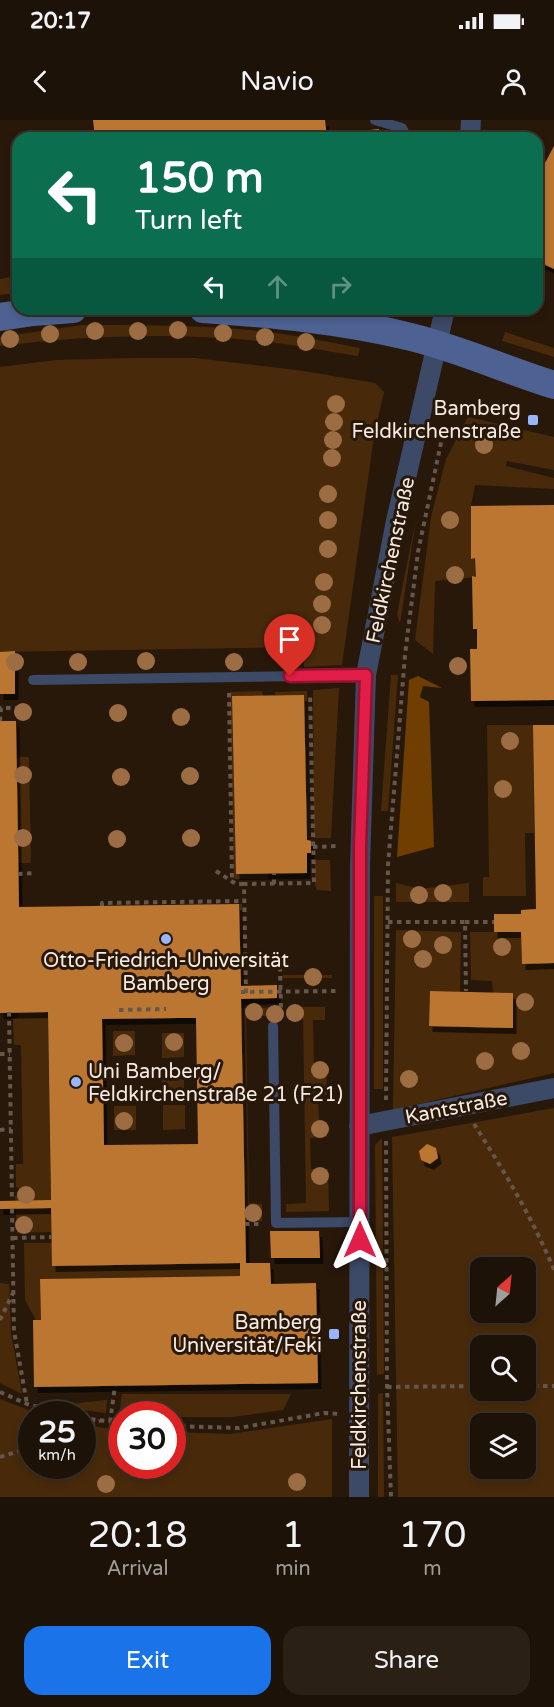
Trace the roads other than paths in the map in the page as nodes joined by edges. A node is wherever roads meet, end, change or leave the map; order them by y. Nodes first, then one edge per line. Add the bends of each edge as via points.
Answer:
1 (375, 120) edge
2 (404, 132) edge
3 (284, 315) edge
4 (444, 315) edge
5 (436, 345) junction
6 (554, 385) edge
7 (366, 675) junction
8 (33, 680) dead end
9 (273, 1026) dead end
10 (554, 1088) edge
11 (359, 1126) junction
12 (360, 1222) junction
13 (360, 1497) edge

1 - 2 lane
3 - 5 main road
4 - 5 street, Feldkirchenstraße
5 - 6 main road
5 - 7 street, Feldkirchenstraße
7 - 8 lane
7 - 11 street, Feldkirchenstraße via 360,825
9 - 12 lane via 276,1223
10 - 11 street, Kantstraße
11 - 12 street, Feldkirchenstraße
12 - 13 street, Feldkirchenstraße

